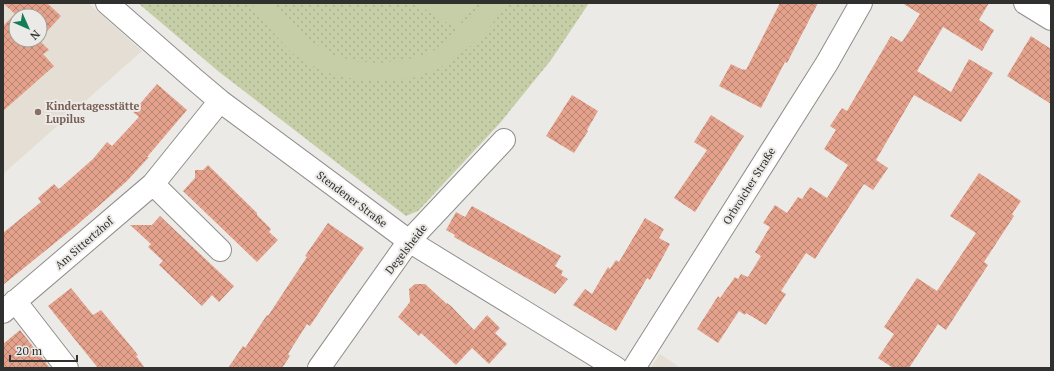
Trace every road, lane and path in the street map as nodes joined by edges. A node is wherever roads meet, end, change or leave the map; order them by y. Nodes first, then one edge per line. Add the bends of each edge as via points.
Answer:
1 (107, 3) edge
2 (861, 3) edge
3 (1026, 3) edge
4 (1051, 19) edge
5 (220, 101) junction
6 (504, 140) dead end
7 (153, 184) junction
8 (409, 242) junction
9 (220, 250) dead end
10 (9, 307) edge
11 (67, 368) edge
12 (319, 368) edge
13 (616, 368) edge
14 (634, 368) edge

1 - 5 street, Stendener Straße
2 - 14 street, Orbroicher Straße via 828,63
3 - 4 street
5 - 7 street, Am Sittertzhof
5 - 8 street, Stendener Straße
6 - 8 street, Degelsheide
7 - 9 street
7 - 10 street, Am Sittertzhof
8 - 12 street, Degelsheide
8 - 13 street, Stendener Straße
10 - 11 street, Am Sittertzhof

